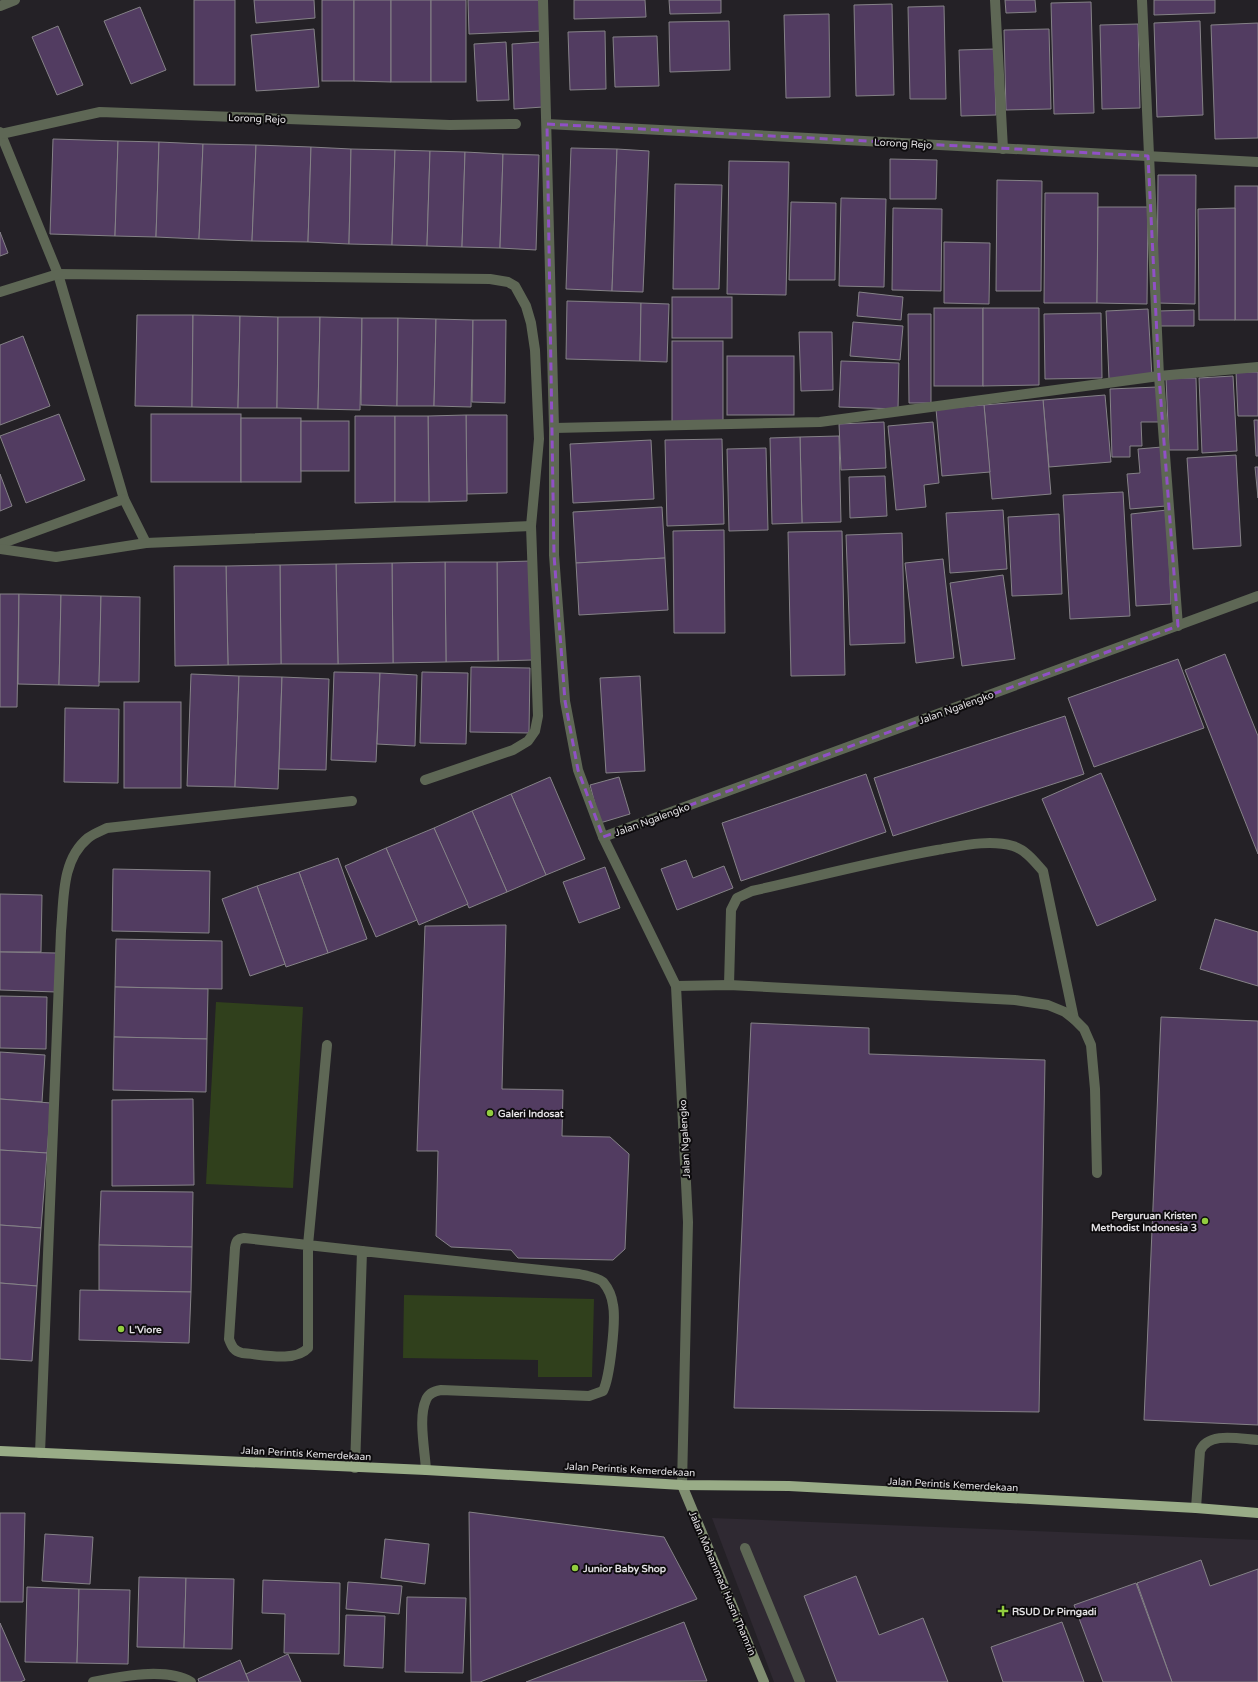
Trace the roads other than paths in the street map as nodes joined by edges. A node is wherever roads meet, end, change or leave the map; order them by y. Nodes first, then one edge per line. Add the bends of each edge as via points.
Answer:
1 (15, 0) edge
2 (543, 0) edge
3 (995, 0) edge
4 (1142, 0) edge
5 (0, 6) edge
6 (516, 124) dead end
7 (547, 124) junction
8 (1, 133) edge
9 (1003, 149) junction
10 (1148, 156) junction
11 (1258, 162) edge
12 (58, 274) junction
13 (0, 292) edge
14 (1258, 367) edge
15 (1159, 376) junction
16 (554, 428) junction
17 (124, 499) junction
18 (531, 526) junction
19 (146, 543) junction
20 (0, 544) edge
21 (0, 549) edge
22 (1258, 596) edge
23 (1178, 626) junction
24 (425, 780) dead end
25 (352, 801) dead end
26 (603, 837) junction
27 (729, 985) junction
28 (676, 986) junction
29 (1074, 1019) junction
30 (327, 1045) dead end
31 (1097, 1173) dead end
32 (308, 1244) junction
33 (362, 1251) junction
34 (1258, 1440) edge
35 (0, 1451) edge
36 (40, 1453) junction
37 (355, 1468) junction
38 (426, 1470) junction
39 (682, 1485) junction
40 (1196, 1508) junction
41 (1258, 1513) edge
42 (745, 1548) dead end
43 (93, 1682) edge
44 (191, 1682) edge
45 (764, 1682) edge
46 (800, 1682) edge

1 - 5 street
2 - 7 street
3 - 9 street
4 - 10 street
6 - 8 street, Lorong Rejo via 450,125 100,112
7 - 9 street, Lorong Rejo
7 - 16 street
8 - 12 street
9 - 10 street, Lorong Rejo
10 - 11 street, Lorong Rejo
10 - 15 street
12 - 13 street
12 - 17 street
12 - 18 street via 490,279 508,282 515,286 526,306 535,350 539,439
14 - 15 street
15 - 16 street via 820,422
15 - 23 street
16 - 26 street via 554,555 565,701 578,770
17 - 19 street
17 - 20 street
18 - 19 street
18 - 24 street via 538,716 535,731 528,742 513,750
19 - 21 street via 56,557
22 - 23 street, Jalan Ngalengko
23 - 26 street, Jalan Ngalengko
25 - 36 street via 107,828 88,837 75,852 66,875 61,931
26 - 28 street, Jalan Ngalengko
27 - 28 street
27 - 29 street via 1015,1000 1048,1005
27 - 29 street via 731,910 737,898 752,891 909,855 969,844 995,843 1014,846 1028,854 1043,871
28 - 39 street, Jalan Ngalengko via 688,1222
29 - 31 street via 1084,1030 1091,1045
30 - 32 street
32 - 32 street via 244,1238 235,1242 229,1339 236,1351 291,1357 304,1353 308,1348
32 - 33 street
33 - 37 street
33 - 38 street via 579,1274 594,1277 602,1282 611,1296 614,1310 609,1372 603,1391 589,1396 441,1390 432,1393 426,1399 422,1413
34 - 40 street via 1214,1438 1204,1444 1200,1451
35 - 36 main road, Jalan Perintis Kemerdekaan
36 - 37 main road, Jalan Perintis Kemerdekaan
37 - 38 main road, Jalan Perintis Kemerdekaan
38 - 39 main road, Jalan Perintis Kemerdekaan
39 - 40 main road, Jalan Perintis Kemerdekaan via 789,1486
39 - 45 main road, Jalan Mohammad Husni Thamrin
40 - 41 main road, Jalan Perintis Kemerdekaan
42 - 46 street
43 - 44 street via 146,1673 172,1676

